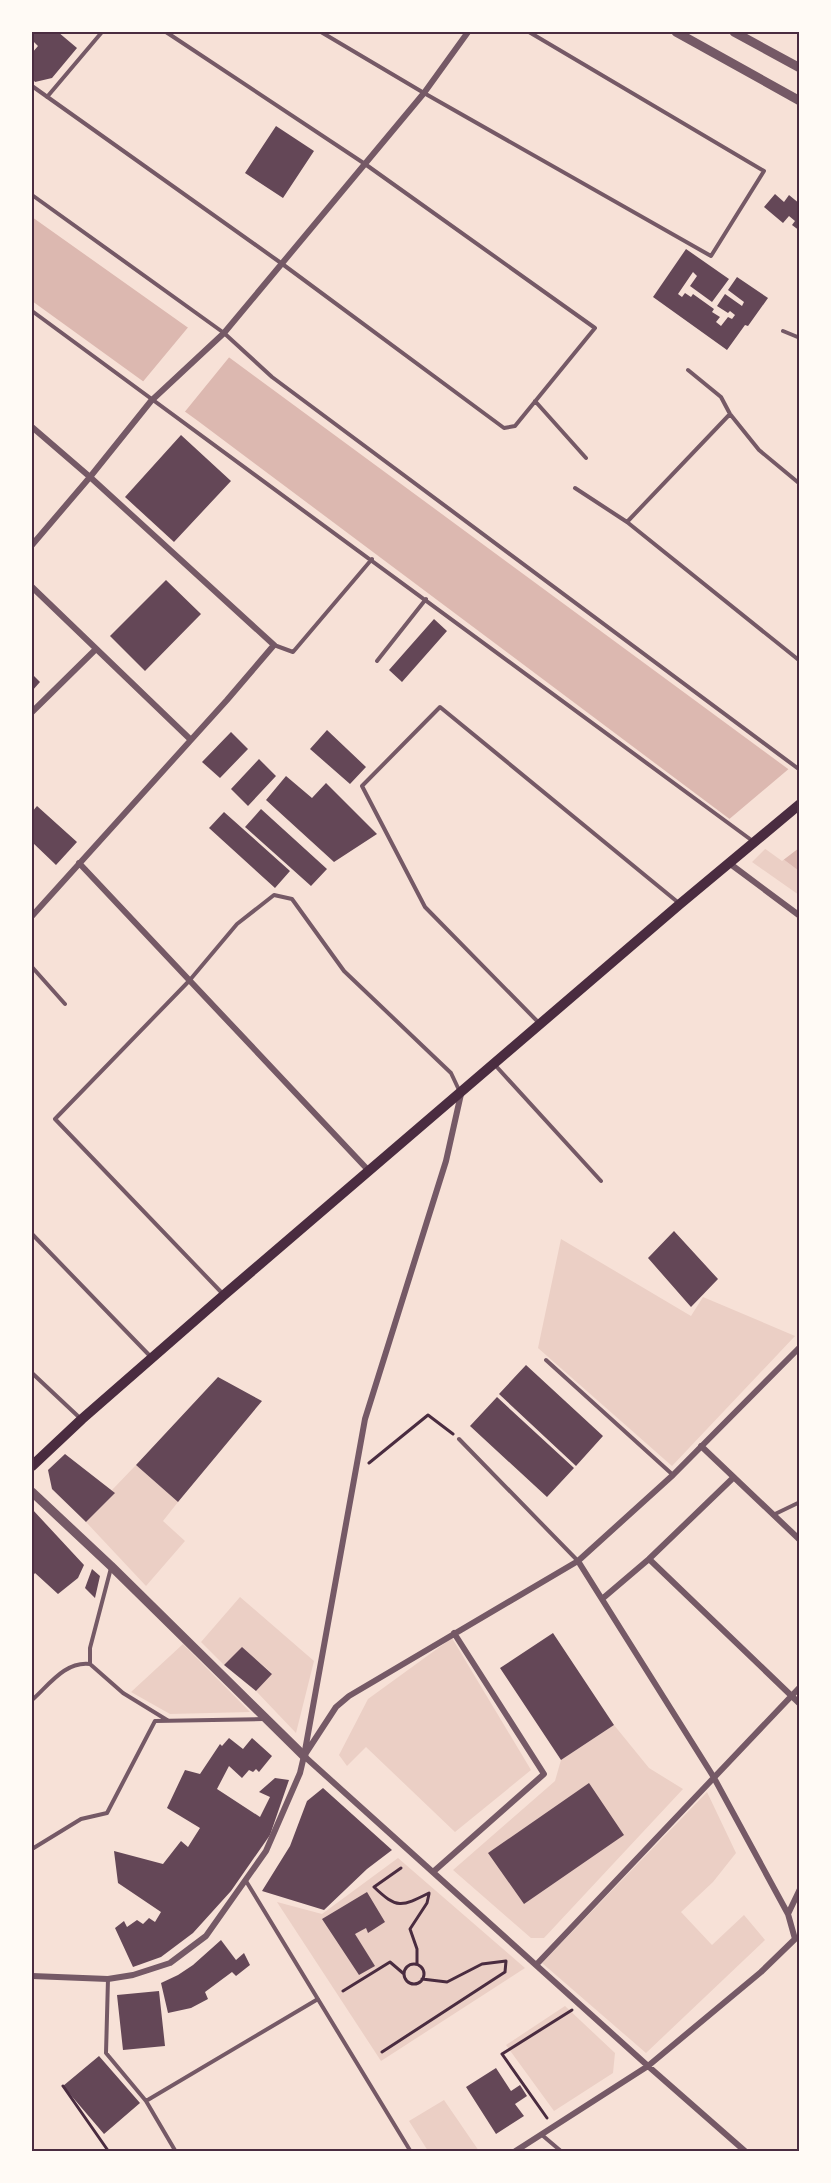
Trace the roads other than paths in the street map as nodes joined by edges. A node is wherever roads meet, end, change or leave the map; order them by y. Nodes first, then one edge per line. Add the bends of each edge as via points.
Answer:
1 (102, 32) edge
2 (166, 32) edge
3 (321, 32) edge
4 (468, 32) edge
5 (529, 32) edge
6 (676, 32) edge
7 (734, 32) edge
8 (800, 68) edge
9 (32, 86) edge
10 (424, 93) junction
11 (47, 97) junction
12 (800, 101) edge
13 (365, 164) junction
14 (32, 195) edge
15 (281, 262) junction
16 (32, 311) edge
17 (783, 331) dead end
18 (224, 333) junction
19 (800, 338) edge
20 (688, 370) dead end
21 (154, 398) junction
22 (536, 401) junction
23 (730, 414) junction
24 (32, 427) edge
25 (586, 458) dead end
26 (90, 477) junction
27 (800, 484) edge
28 (575, 488) dead end
29 (627, 522) junction
30 (32, 545) edge
31 (372, 559) junction
32 (32, 587) edge
33 (426, 599) junction
34 (274, 645) junction
35 (96, 649) junction
36 (377, 661) dead end
37 (800, 661) edge
38 (32, 712) edge
39 (191, 740) junction
40 (800, 770) edge
41 (800, 804) edge
42 (754, 842) junction
43 (79, 863) junction
44 (729, 863) junction
45 (680, 904) junction
46 (32, 915) edge
47 (800, 916) edge
48 (32, 967) edge
49 (189, 981) junction
50 (65, 1004) dead end
51 (540, 1025) junction
52 (495, 1064) junction
53 (461, 1094) junction
54 (369, 1171) junction
55 (601, 1181) dead end
56 (32, 1234) edge
57 (224, 1295) junction
58 (800, 1347) edge
59 (153, 1359) junction
60 (546, 1360) dead end
61 (32, 1373) edge
62 (82, 1419) junction
63 (459, 1438) road end
64 (701, 1446) junction
65 (32, 1466) edge
66 (673, 1475) junction
67 (733, 1478) junction
68 (32, 1492) edge
69 (800, 1502) edge
70 (773, 1515) junction
71 (800, 1540) edge
72 (649, 1559) junction
73 (578, 1561) junction
74 (111, 1566) junction
75 (602, 1599) junction
76 (454, 1633) junction
77 (90, 1664) junction
78 (800, 1687) edge
79 (791, 1696) junction
80 (32, 1700) edge
81 (800, 1704) edge
82 (267, 1719) junction
83 (168, 1720) junction
84 (304, 1756) junction
85 (713, 1776) junction
86 (32, 1849) edge
87 (433, 1872) junction
88 (246, 1881) junction
89 (800, 1889) edge
90 (788, 1914) junction
91 (797, 1941) edge
92 (536, 1965) junction
93 (32, 1976) edge
94 (108, 1979) junction
95 (318, 1999) junction
96 (648, 2066) junction
97 (146, 2101) junction
98 (542, 2134) junction
99 (176, 2151) edge
100 (411, 2151) edge
101 (514, 2151) edge
102 (562, 2151) edge
103 (746, 2151) edge

1 - 11 lane
2 - 13 lane
3 - 10 lane
4 - 10 street
5 - 10 lane via 764,171 711,256
6 - 12 street
7 - 8 street
9 - 11 lane
10 - 13 street
11 - 15 lane
13 - 15 street
13 - 22 lane via 595,328
14 - 18 lane
15 - 18 street
15 - 22 lane via 504,428 514,426
16 - 21 lane
17 - 19 lane
18 - 21 street
18 - 40 lane via 272,377
20 - 23 lane via 721,397
21 - 26 street
21 - 31 lane
22 - 25 lane
23 - 27 lane via 759,450
23 - 29 lane
24 - 26 street
26 - 30 street
26 - 34 street
28 - 29 lane
29 - 37 lane
31 - 33 lane
31 - 34 lane via 293,652
32 - 35 street
33 - 36 lane
33 - 42 lane
34 - 39 street
35 - 38 street
35 - 39 street
39 - 43 street
41 - 42 main road
42 - 44 main road
43 - 46 street
43 - 49 street
44 - 45 main road
44 - 47 street
45 - 51 main road
45 - 51 lane via 440,707 362,786 425,907
48 - 50 lane
49 - 53 lane via 237,924 274,896 292,899 344,971 451,1073
49 - 54 street
49 - 57 lane via 55,1119
51 - 52 main road
52 - 53 main road
52 - 55 lane
53 - 54 main road
53 - 84 street via 446,1161 365,1419
54 - 57 main road
56 - 59 lane
57 - 59 main road
58 - 64 street
59 - 62 main road
60 - 66 lane
61 - 62 lane
62 - 65 main road
63 - 73 lane
64 - 66 street
64 - 67 street
66 - 73 street
67 - 70 street
67 - 72 street
68 - 74 street
69 - 70 lane
70 - 71 street
72 - 75 street
72 - 79 street
73 - 75 street
73 - 76 street
74 - 77 lane via 90,1648
74 - 82 street
75 - 85 street
76 - 84 street via 349,1696 336,1707
76 - 87 street via 544,1774
77 - 80 lane via 78,1663 67,1668
77 - 83 lane via 123,1693
78 - 79 street
79 - 81 street
79 - 85 street
82 - 83 lane
82 - 84 street
83 - 86 lane via 155,1721 107,1813 81,1819
84 - 87 street
84 - 88 street via 266,1851
85 - 90 street
85 - 92 street
87 - 92 street
88 - 94 street via 206,1936 170,1963
88 - 95 lane
89 - 90 street
90 - 91 street
91 - 96 street
92 - 96 street
93 - 94 street
94 - 97 lane via 106,2053
95 - 97 lane
95 - 100 lane
96 - 98 street
96 - 103 street
97 - 99 lane
98 - 101 street
98 - 102 lane

